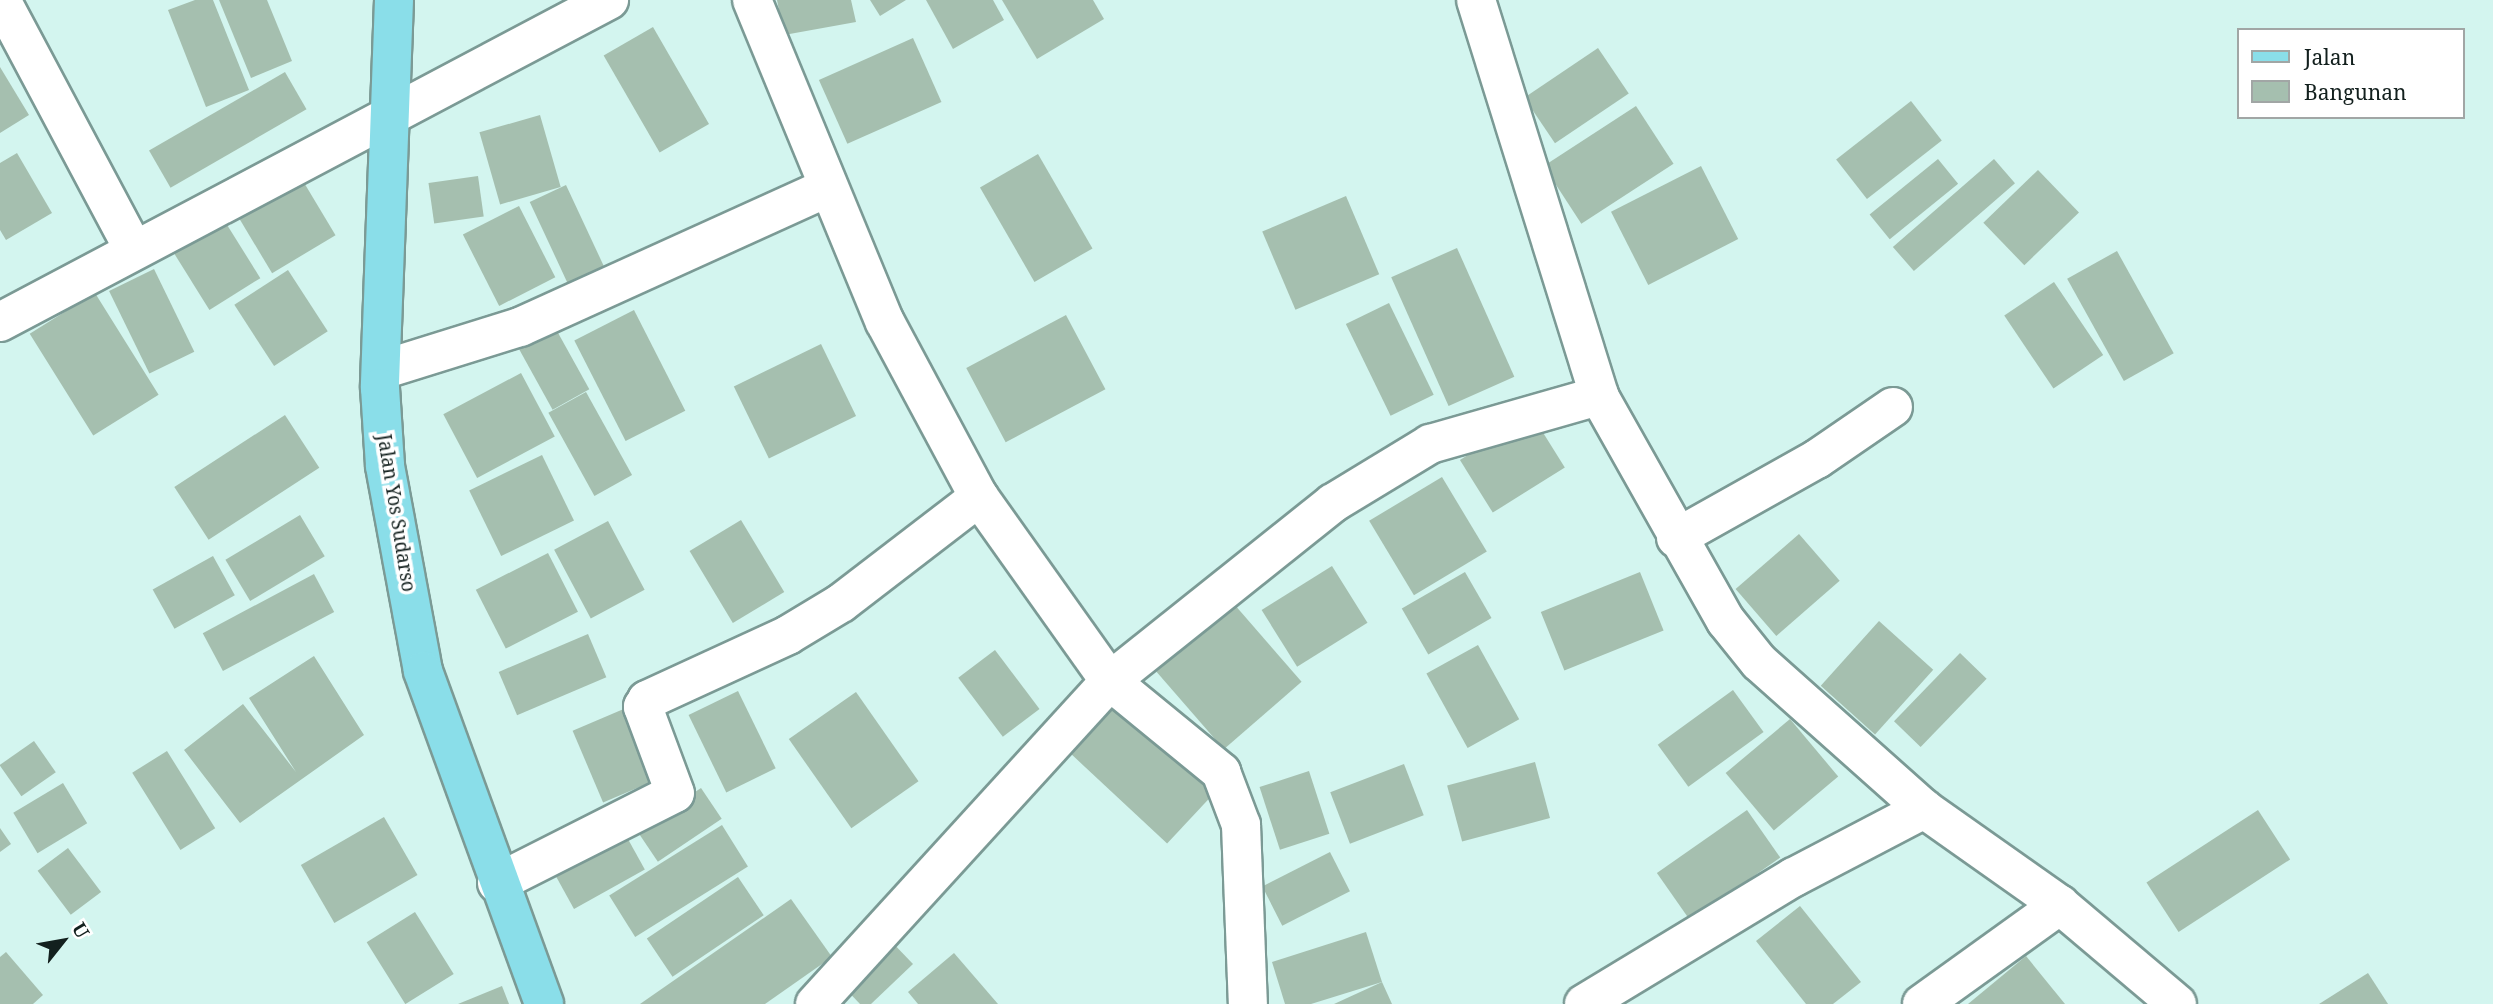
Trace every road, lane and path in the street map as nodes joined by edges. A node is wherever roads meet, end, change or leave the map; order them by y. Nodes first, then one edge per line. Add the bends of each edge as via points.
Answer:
1 (1, 0) edge
2 (394, 0) edge
3 (609, 0) edge
4 (752, 0) edge
5 (1476, 0) edge
6 (391, 112) junction
7 (827, 188) junction
8 (134, 250) junction
9 (0, 322) edge
10 (382, 370) junction
11 (1599, 396) junction
12 (1893, 407) dead end
13 (979, 497) junction
14 (1676, 538) junction
15 (1110, 681) junction
16 (1924, 809) junction
17 (497, 883) junction
18 (2060, 905) junction
19 (544, 1004) edge
20 (814, 1004) edge
21 (1248, 1004) edge
22 (1584, 1004) edge
23 (1922, 1004) edge
24 (2177, 1004) edge

1 - 8 street
2 - 6 main road, Jalan Yos Sudarso
3 - 6 street
4 - 7 street
5 - 11 street
6 - 8 street
6 - 10 main road, Jalan Yos Sudarso
7 - 10 street via 520,327
7 - 13 street via 884,322
8 - 9 street
10 - 17 main road, Jalan Yos Sudarso via 385,466 423,671
11 - 14 street
11 - 15 street via 1430,444 1333,503
12 - 14 street via 1817,459
13 - 15 street
13 - 17 street via 841,603 788,635 647,700 643,707 675,793
14 - 16 street via 1759,662
15 - 20 street
15 - 21 street via 1205,755 1231,793 1241,825
16 - 18 street
16 - 22 street via 1794,877
17 - 19 main road, Jalan Yos Sudarso
18 - 23 street
18 - 24 street

